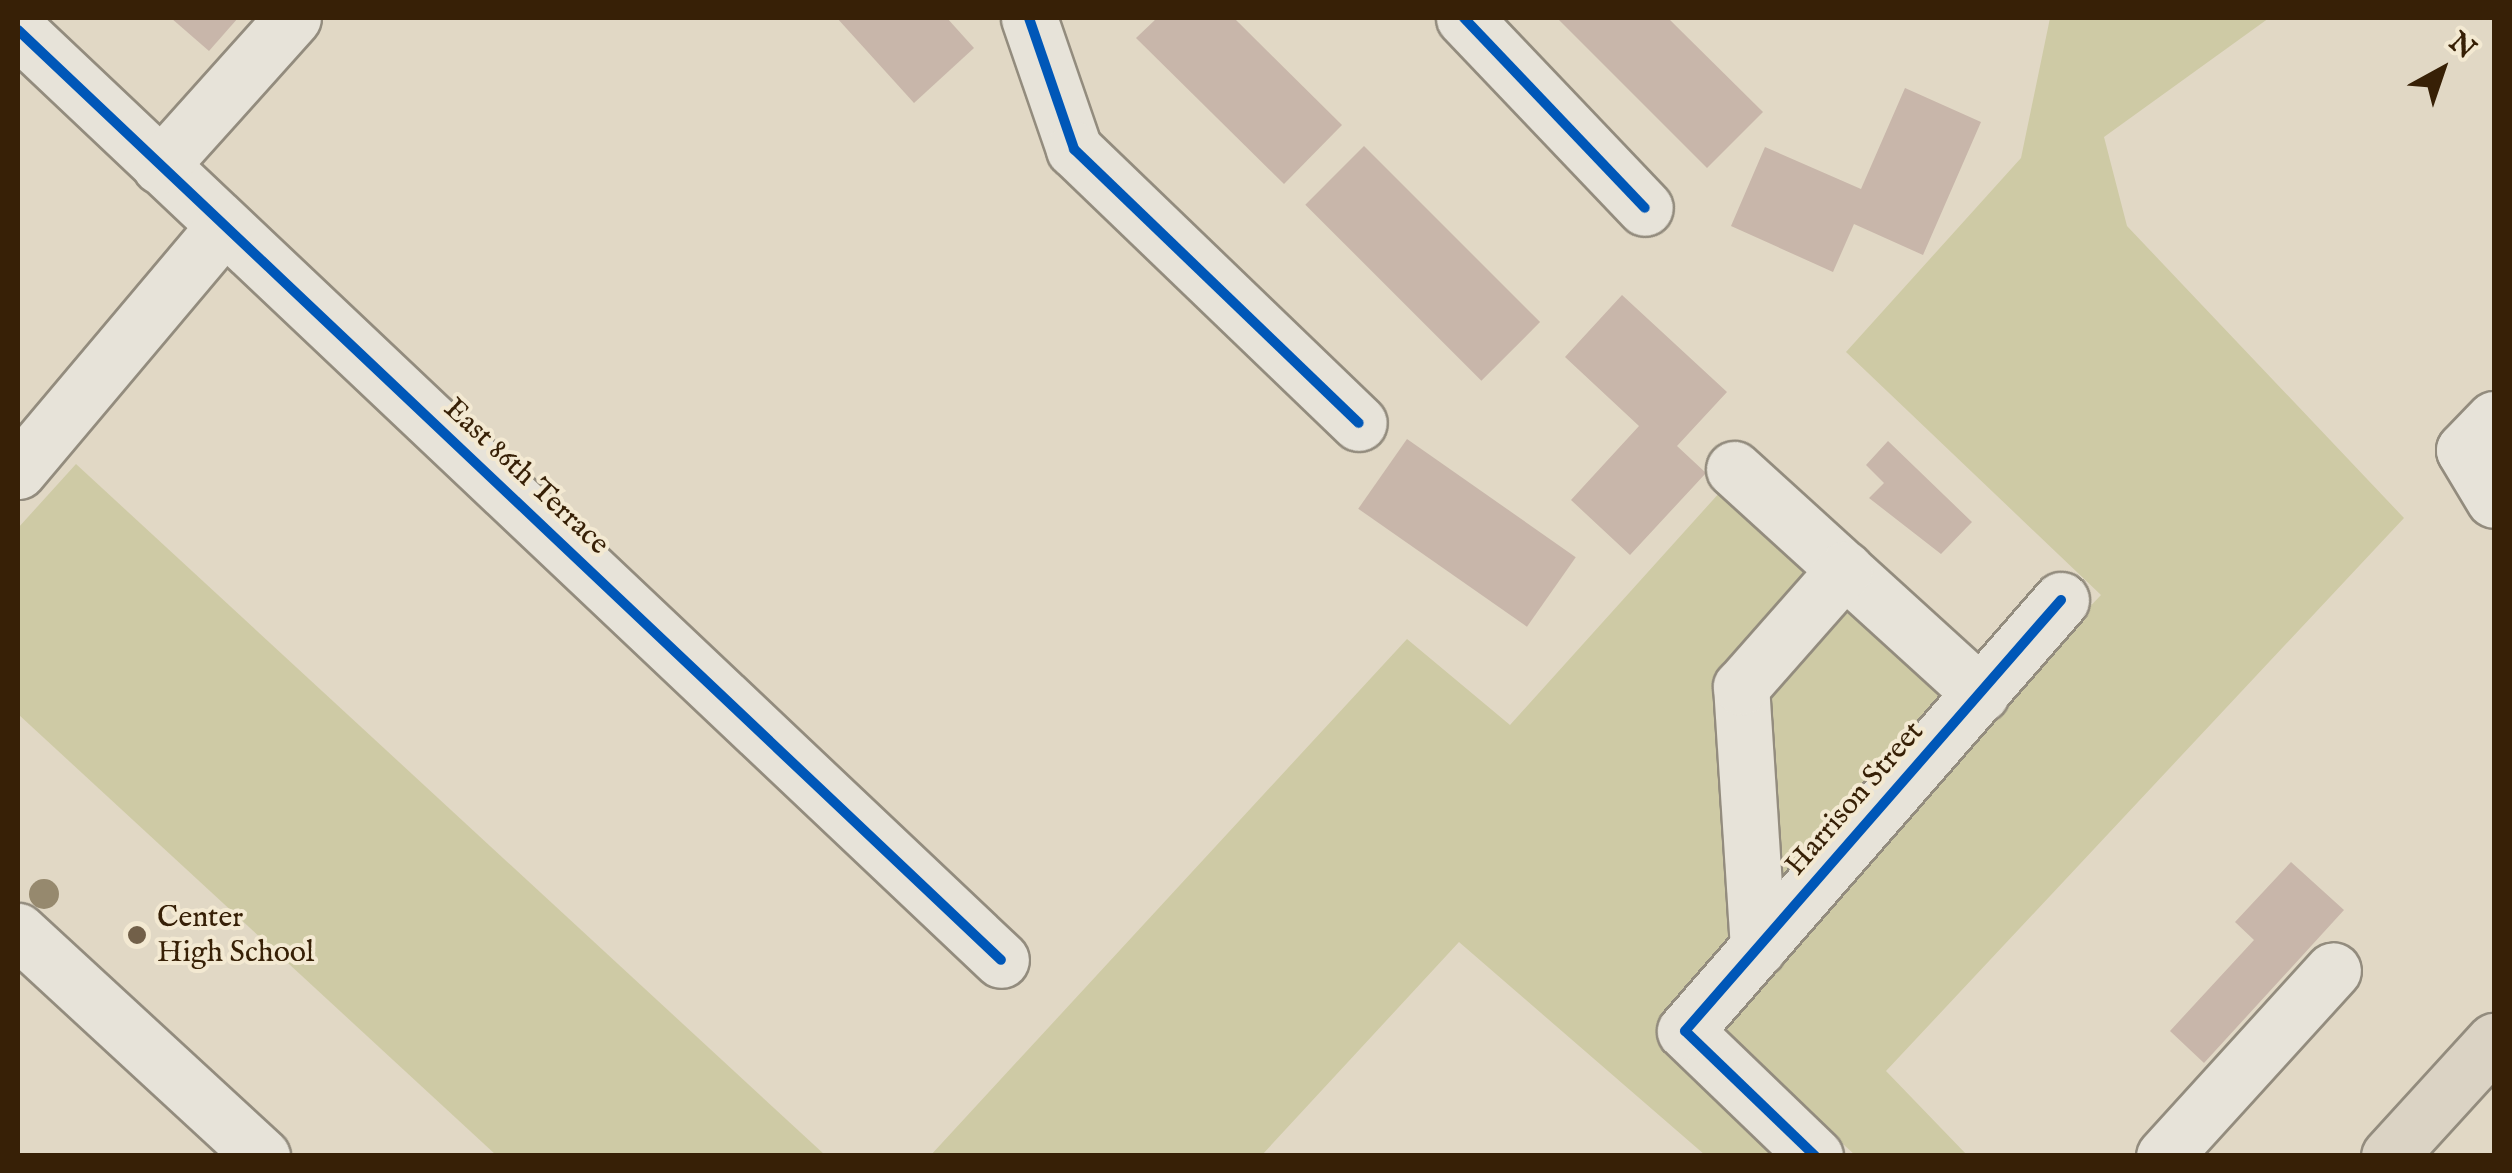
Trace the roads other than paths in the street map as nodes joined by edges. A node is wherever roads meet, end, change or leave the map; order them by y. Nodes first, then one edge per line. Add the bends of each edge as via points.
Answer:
1 (293, 18) edge
2 (1029, 18) edge
3 (1464, 18) edge
4 (18, 30) edge
5 (160, 166) junction
6 (1645, 208) dead end
7 (224, 226) junction
8 (2494, 419) edge
9 (1359, 423) dead end
10 (1734, 470) dead end
11 (18, 471) edge
12 (2494, 500) edge
13 (1844, 570) junction
14 (2062, 600) dead end
15 (1981, 694) junction
16 (18, 931) edge
17 (1758, 948) junction
18 (1001, 960) dead end
19 (2333, 970) dead end
20 (2494, 1041) edge
21 (262, 1156) edge
22 (1815, 1156) edge
23 (2164, 1156) edge
24 (2390, 1156) edge

1 - 5 street
2 - 9 street via 1074,149
3 - 6 street
4 - 5 street, East 86th Terrace
5 - 7 street, East 86th Terrace
7 - 11 street
7 - 18 street, East 86th Terrace
8 - 12 street via 2464,450
10 - 13 street
13 - 15 street
13 - 17 street via 1741,687
14 - 15 street, Harrison Street
15 - 17 street, Harrison Street
16 - 21 street
17 - 22 street, Harrison Street via 1685,1031
19 - 23 street
20 - 24 main road

